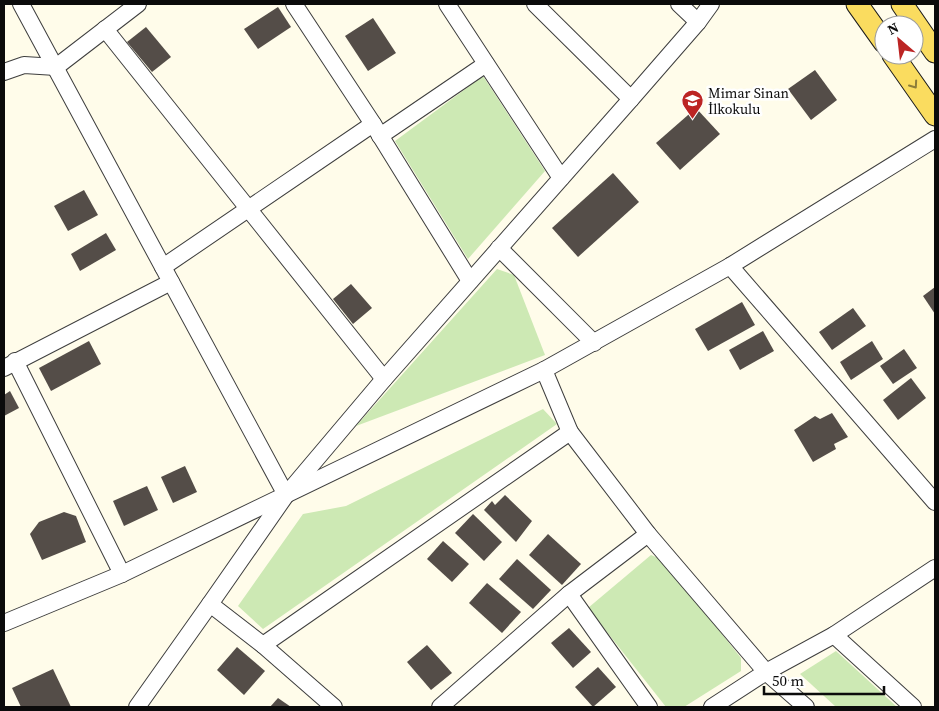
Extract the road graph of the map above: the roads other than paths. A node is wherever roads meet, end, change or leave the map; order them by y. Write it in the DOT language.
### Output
graph roads {
  1 [pos="21,4"];
  2 [pos="138,4"];
  3 [pos="294,4"];
  4 [pos="447,4"];
  5 [pos="535,4"];
  6 [pos="679,4"];
  7 [pos="711,4"];
  8 [pos="857,4"];
  9 [pos="902,4"];
  10 [pos="698,22"];
  11 [pos="874,28"];
  12 [pos="105,29"];
  13 [pos="935,52"];
  14 [pos="486,64"];
  15 [pos="900,65"];
  16 [pos="56,68"];
  17 [pos="4,72"];
  18 [pos="631,99"];
  19 [pos="935,115"];
  20 [pos="377,130"];
  21 [pos="935,139"];
  22 [pos="560,178"];
  23 [pos="248,209"];
  24 [pos="499,248"];
  25 [pos="730,266"];
  26 [pos="167,274"];
  27 [pos="470,281"];
  28 [pos="594,343"];
  29 [pos="9,365"];
  30 [pos="544,370"];
  31 [pos="384,379"];
  32 [pos="570,432"];
  33 [pos="286,495"];
  34 [pos="935,502"];
  35 [pos="648,534"];
  36 [pos="935,568"];
  37 [pos="122,574"];
  38 [pos="569,594"];
  39 [pos="210,604"];
  40 [pos="4,623"];
  41 [pos="834,635"];
  42 [pos="263,645"];
  43 [pos="766,672"];
  44 [pos="137,707"];
  45 [pos="334,707"];
  46 [pos="440,707"];
  47 [pos="649,707"];
  48 [pos="712,707"];
  49 [pos="806,707"];
  50 [pos="912,707"];
  1 -- 16 [label="street"];
  2 -- 12 [label="street"];
  3 -- 20 [label="street"];
  4 -- 14 [label="street"];
  5 -- 18 [label="street"];
  6 -- 10 [label="street"];
  7 -- 10 [label="street"];
  8 -- 11 [label="main road"];
  9 -- 13 [label="main road"];
  10 -- 18 [label="street"];
  12 -- 16 [label="street"];
  12 -- 23 [label="street"];
  14 -- 20 [label="street"];
  14 -- 22 [label="street"];
  15 -- 19 [label="main road, one-way"];
  16 -- 17 [label="street"];
  16 -- 26 [label="street"];
  18 -- 22 [label="street"];
  20 -- 23 [label="street"];
  20 -- 27 [label="street"];
  21 -- 25 [label="street"];
  22 -- 24 [label="street"];
  23 -- 26 [label="street"];
  23 -- 31 [label="street"];
  24 -- 27 [label="street"];
  24 -- 28 [label="street"];
  25 -- 28 [label="street"];
  25 -- 34 [label="street"];
  26 -- 29 [label="street"];
  26 -- 33 [label="street"];
  27 -- 31 [label="street"];
  28 -- 30 [label="street"];
  29 -- 37 [label="street"];
  30 -- 32 [label="street"];
  30 -- 33 [label="street"];
  31 -- 33 [label="street"];
  32 -- 35 [label="street"];
  32 -- 42 [label="street"];
  33 -- 37 [label="street"];
  33 -- 39 [label="street"];
  35 -- 38 [label="street"];
  35 -- 43 [label="street"];
  36 -- 41 [label="street"];
  37 -- 40 [label="street"];
  38 -- 46 [label="street"];
  38 -- 47 [label="street"];
  39 -- 42 [label="street"];
  39 -- 44 [label="street"];
  41 -- 43 [label="street"];
  41 -- 50 [label="street"];
  42 -- 45 [label="street"];
  43 -- 48 [label="street"];
  43 -- 49 [label="street"];
}
